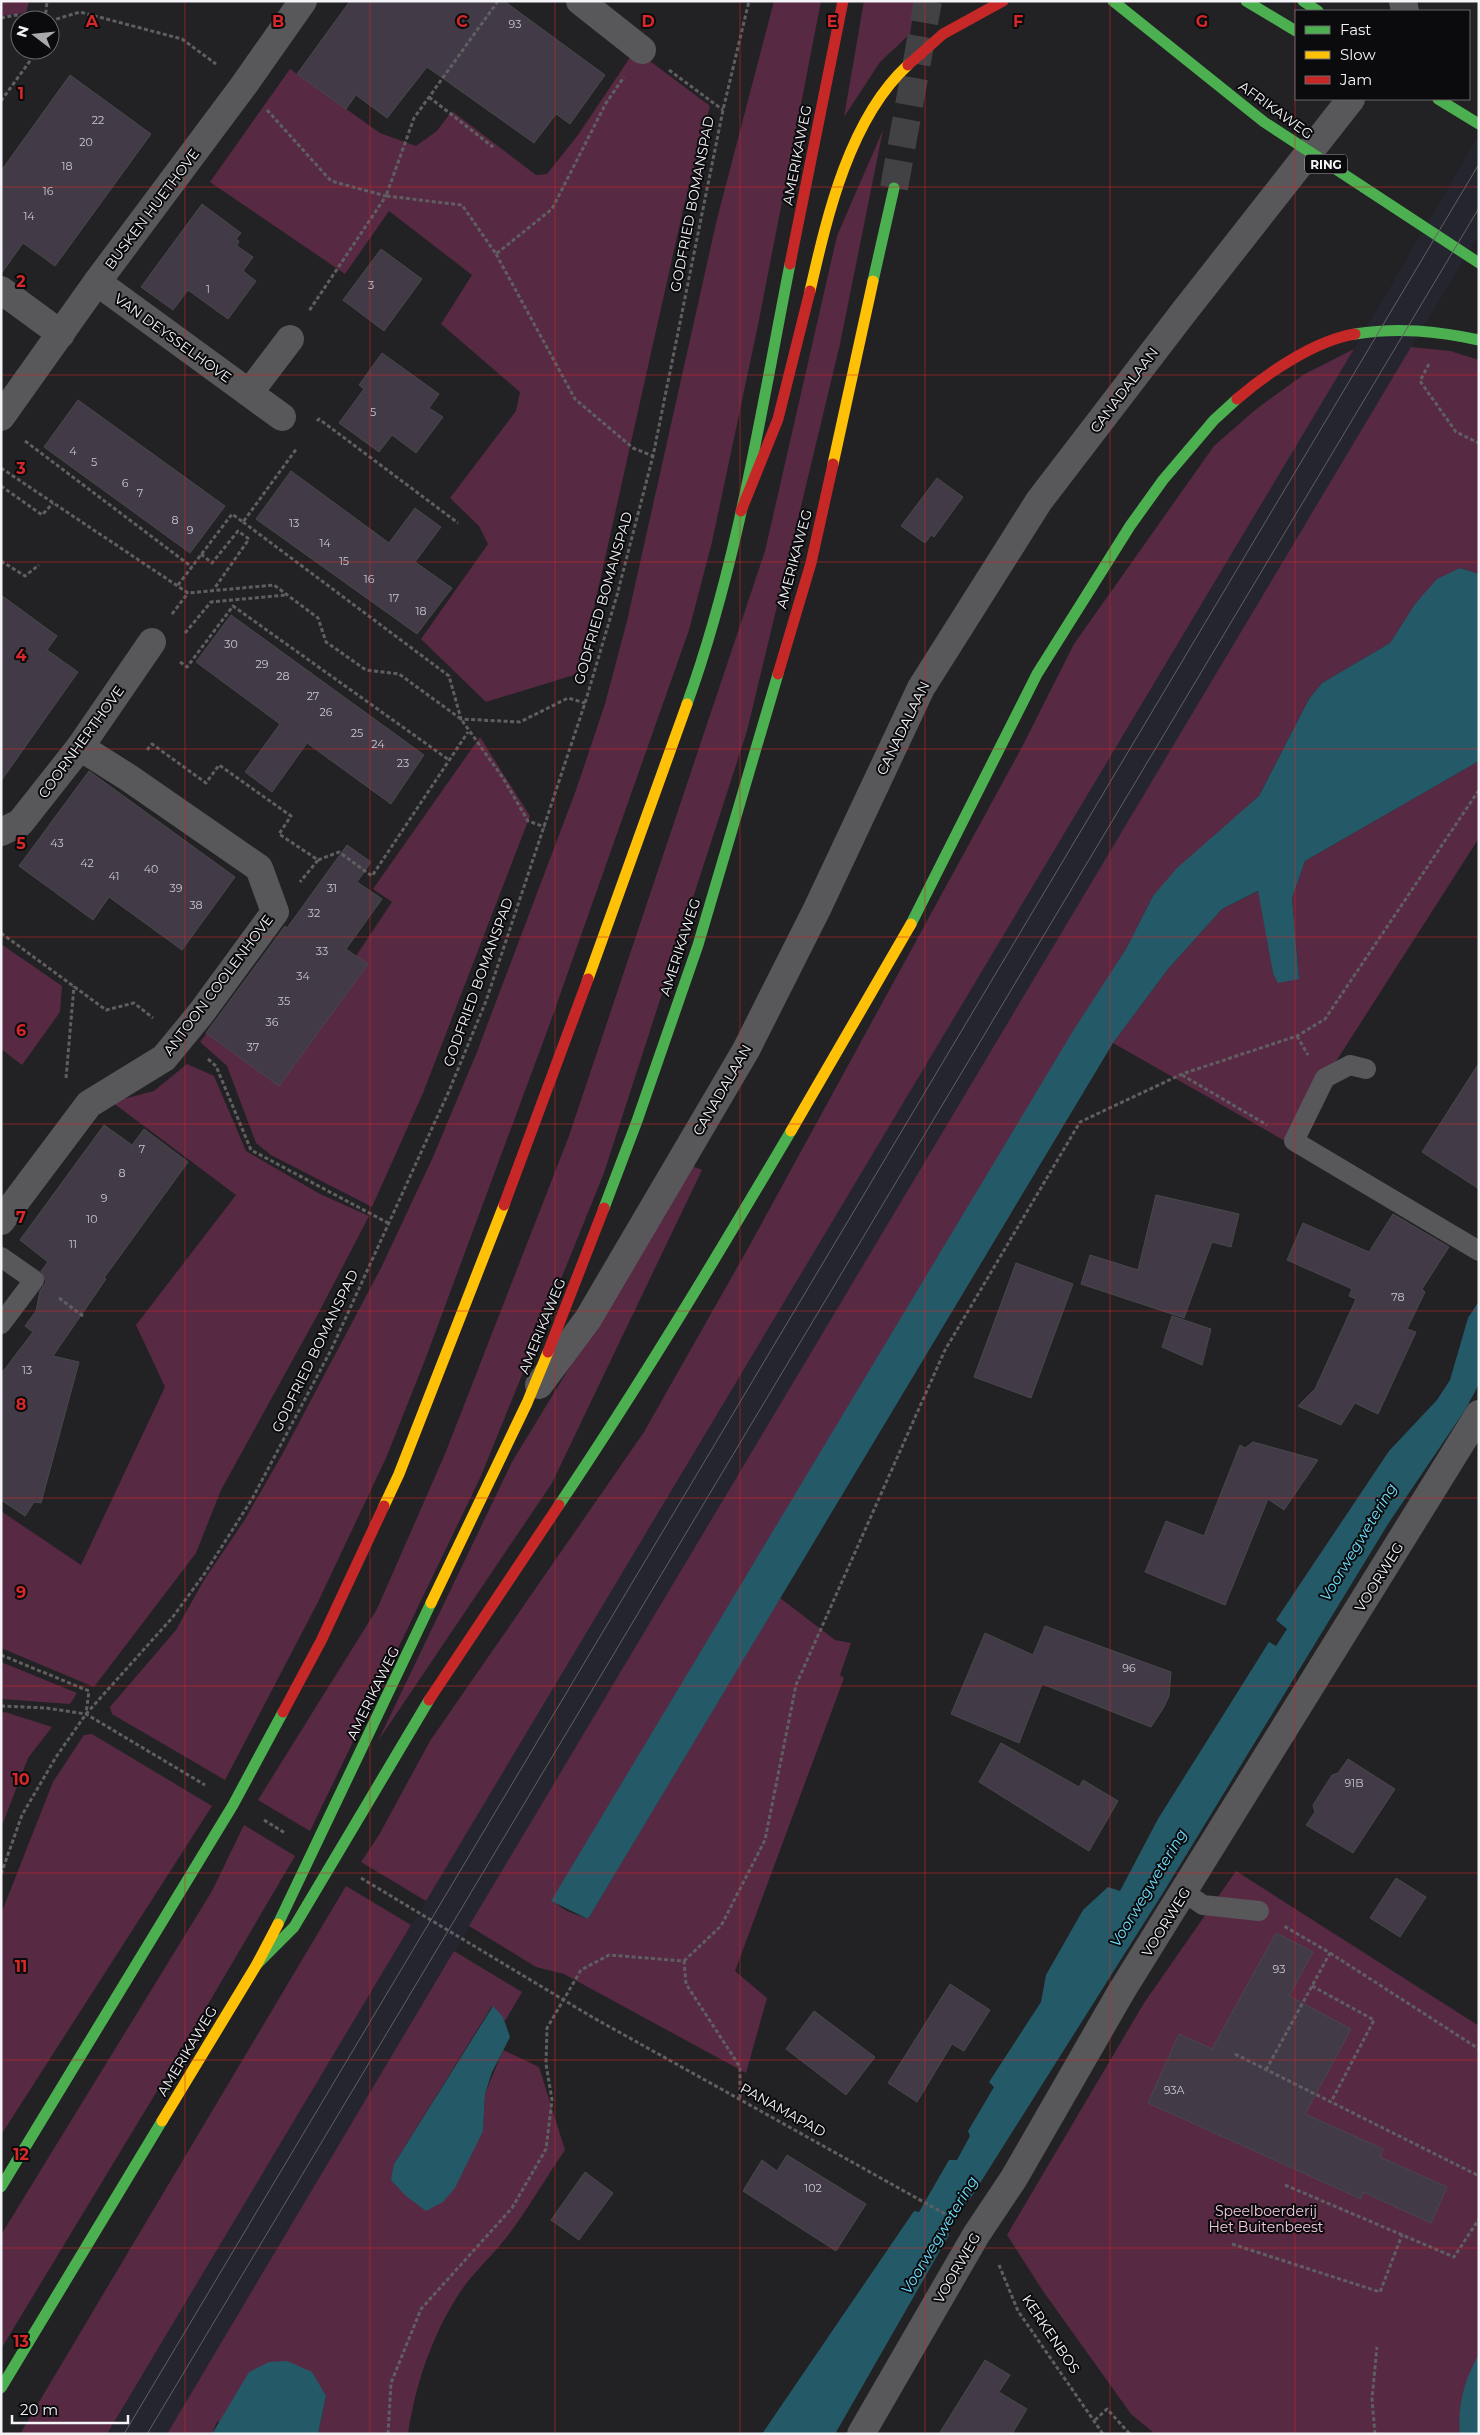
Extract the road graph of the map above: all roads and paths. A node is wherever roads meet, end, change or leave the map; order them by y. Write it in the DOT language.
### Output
graph roads {
  1 [pos="303,1"];
  2 [pos="498,1"];
  3 [pos="580,1"];
  4 [pos="749,1"];
  5 [pos="843,1"];
  6 [pos="1004,1"];
  7 [pos="1113,1"];
  8 [pos="1246,1"];
  9 [pos="1303,1"];
  10 [pos="1316,10"];
  11 [pos="1295,30"];
  12 [pos="642,50"];
  13 [pos="31,60"];
  14 [pos="429,97"];
  15 [pos="1350,100"];
  16 [pos="1440,100"];
  17 [pos="1,101"];
  18 [pos="723,110"];
  19 [pos="1479,124"];
  20 [pos="493,148"];
  21 [pos="894,188"];
  22 [pos="386,196"];
  23 [pos="496,254"];
  24 [pos="1479,264"];
  25 [pos="97,282"];
  26 [pos="1,290"];
  27 [pos="61,334"];
  28 [pos="290,339"];
  29 [pos="1479,340"];
  30 [pos="249,393"];
  31 [pos="282,417"];
  32 [pos="9,426"];
  33 [pos="313,426"];
  34 [pos="302,441"];
  35 [pos="653,456"];
  36 [pos="1,468"];
  37 [pos="1,486"];
  38 [pos="53,503"];
  39 [pos="741,511"];
  40 [pos="243,522"];
  41 [pos="458,523"];
  42 [pos="201,554"];
  43 [pos="1,561"];
  44 [pos="39,565"];
  45 [pos="192,567"];
  46 [pos="178,585"];
  47 [pos="214,590"];
  48 [pos="287,595"];
  49 [pos="160,648"];
  50 [pos="585,703"];
  51 [pos="461,719"];
  52 [pos="468,732"];
  53 [pos="80,747"];
  54 [pos="449,760"];
  55 [pos="129,778"];
  56 [pos="1479,790"];
  57 [pos="545,827"];
  58 [pos="1,832"];
  59 [pos="318,860"];
  60 [pos="275,912"];
  61 [pos="1,932"];
  62 [pos="74,986"];
  63 [pos="181,1039"];
  64 [pos="1366,1070"];
  65 [pos="1182,1074"];
  66 [pos="90,1104"];
  67 [pos="1294,1141"];
  68 [pos="1,1221"];
  69 [pos="388,1223"];
  70 [pos="1479,1252"];
  71 [pos="1,1257"];
  72 [pos="1,1324"];
  73 [pos="526,1403"];
  74 [pos="1479,1414"];
  75 [pos="1,1655"];
  76 [pos="1,1706"];
  77 [pos="86,1714"];
  78 [pos="116,1732"];
  79 [pos="1,1874"];
  80 [pos="1184,1892"];
  81 [pos="1259,1911"];
  82 [pos="1330,1953"];
  83 [pos="684,1961"];
  84 [pos="257,1964"];
  85 [pos="1312,1986"];
  86 [pos="592,2017"];
  87 [pos="1479,2049"];
  88 [pos="1234,2054"];
  89 [pos="1266,2070"];
  90 [pos="740,2099"];
  91 [pos="1331,2102"];
  92 [pos="1479,2176"];
  93 [pos="1285,2185"];
  94 [pos="1,2187"];
  95 [pos="1479,2219"];
  96 [pos="965,2227"];
  97 [pos="1402,2235"];
  98 [pos="1232,2244"];
  99 [pos="1377,2347"];
  100 [pos="1,2388"];
  101 [pos="1095,2420"];
  102 [pos="388,2434"];
  103 [pos="861,2434"];
  104 [pos="1104,2434"];
  105 [pos="1130,2434"];
  106 [pos="1375,2434"];
  1 -- 25 [label="street, BUSKEN HUETHOVE"];
  2 -- 14 [label="path"];
  3 -- 12 [label="street"];
  4 -- 18 [label="path, GODFRIED BOMANSPAD"];
  5 -- 39 [label="main road, AMERIKAWEG"];
  6 -- 39 [label="main road"];
  7 -- 24 [label="main road, AFRIKAWEG / RING"];
  8 -- 11 [label="main road"];
  9 -- 10 [label="main road"];
  12 -- 18 [label="path"];
  12 -- 23 [label="path"];
  13 -- 17 [label="path"];
  14 -- 20 [label="path"];
  14 -- 22 [label="path"];
  15 -- 73 [label="street, CANADALAAN"];
  16 -- 19 [label="main road"];
  18 -- 35 [label="path, GODFRIED BOMANSPAD"];
  21 -- 73 [label="main road, AMERIKAWEG"];
  22 -- 23 [label="path"];
  22 -- 28 [label="path"];
  23 -- 35 [label="path"];
  25 -- 27 [label="street, BUSKEN HUETHOVE"];
  25 -- 30 [label="street, VAN DEYSSELHOVE"];
  26 -- 27 [label="street"];
  27 -- 32 [label="street, BUSKEN HUETHOVE"];
  28 -- 30 [label="street"];
  29 -- 84 [label="main road"];
  30 -- 31 [label="street, VAN DEYSSELHOVE"];
  32 -- 45 [label="path"];
  33 -- 41 [label="path"];
  34 -- 40 [label="path"];
  35 -- 50 [label="path, GODFRIED BOMANSPAD"];
  36 -- 38 [label="path"];
  37 -- 38 [label="path"];
  38 -- 46 [label="path"];
  39 -- 94 [label="main road, AMERIKAWEG"];
  40 -- 42 [label="path"];
  40 -- 51 [label="path"];
  42 -- 45 [label="path"];
  42 -- 47 [label="path"];
  43 -- 44 [label="path"];
  45 -- 46 [label="path"];
  46 -- 47 [label="path"];
  47 -- 48 [label="path"];
  48 -- 49 [label="path"];
  48 -- 51 [label="path"];
  49 -- 53 [label="street, COORNHERTHOVE"];
  49 -- 54 [label="path"];
  50 -- 51 [label="path"];
  50 -- 57 [label="path, GODFRIED BOMANSPAD"];
  51 -- 52 [label="path"];
  52 -- 54 [label="path"];
  52 -- 57 [label="path"];
  53 -- 55 [label="street, ANTOON COOLENHOVE"];
  53 -- 58 [label="street, COORNHERTHOVE"];
  54 -- 59 [label="path"];
  55 -- 59 [label="path"];
  55 -- 60 [label="street, ANTOON COOLENHOVE"];
  56 -- 65 [label="path"];
  57 -- 69 [label="path, GODFRIED BOMANSPAD"];
  59 -- 60 [label="path"];
  60 -- 63 [label="street, ANTOON COOLENHOVE"];
  61 -- 62 [label="path"];
  62 -- 63 [label="path"];
  62 -- 66 [label="path"];
  63 -- 66 [label="street, ANTOON COOLENHOVE"];
  63 -- 69 [label="path"];
  64 -- 67 [label="lane"];
  65 -- 67 [label="path"];
  65 -- 83 [label="path"];
  66 -- 68 [label="street, ANTOON COOLENHOVE"];
  67 -- 70 [label="lane"];
  69 -- 77 [label="path, GODFRIED BOMANSPAD"];
  71 -- 72 [label="lane"];
  73 -- 84 [label="main road, AMERIKAWEG"];
  74 -- 80 [label="street, VOORWEG"];
  75 -- 77 [label="path"];
  76 -- 77 [label="path"];
  77 -- 78 [label="path"];
  77 -- 79 [label="path, GODFRIED BOMANSPAD"];
  80 -- 81 [label="lane"];
  80 -- 96 [label="street, VOORWEG"];
  81 -- 82 [label="path"];
  82 -- 85 [label="path"];
  82 -- 87 [label="path"];
  83 -- 90 [label="path"];
  83 -- 102 [label="path"];
  84 -- 100 [label="main road, AMERIKAWEG"];
  85 -- 89 [label="path"];
  85 -- 91 [label="path"];
  86 -- 90 [label="path, PANAMAPAD"];
  88 -- 89 [label="path"];
  89 -- 91 [label="path"];
  90 -- 96 [label="path, PANAMAPAD"];
  91 -- 92 [label="path"];
  93 -- 97 [label="path"];
  95 -- 97 [label="path"];
  96 -- 101 [label="path, KERKENBOS"];
  96 -- 103 [label="street, VOORWEG"];
  97 -- 98 [label="path"];
  99 -- 106 [label="path"];
  101 -- 104 [label="path, KERKENBOS"];
  101 -- 105 [label="path"];
}
